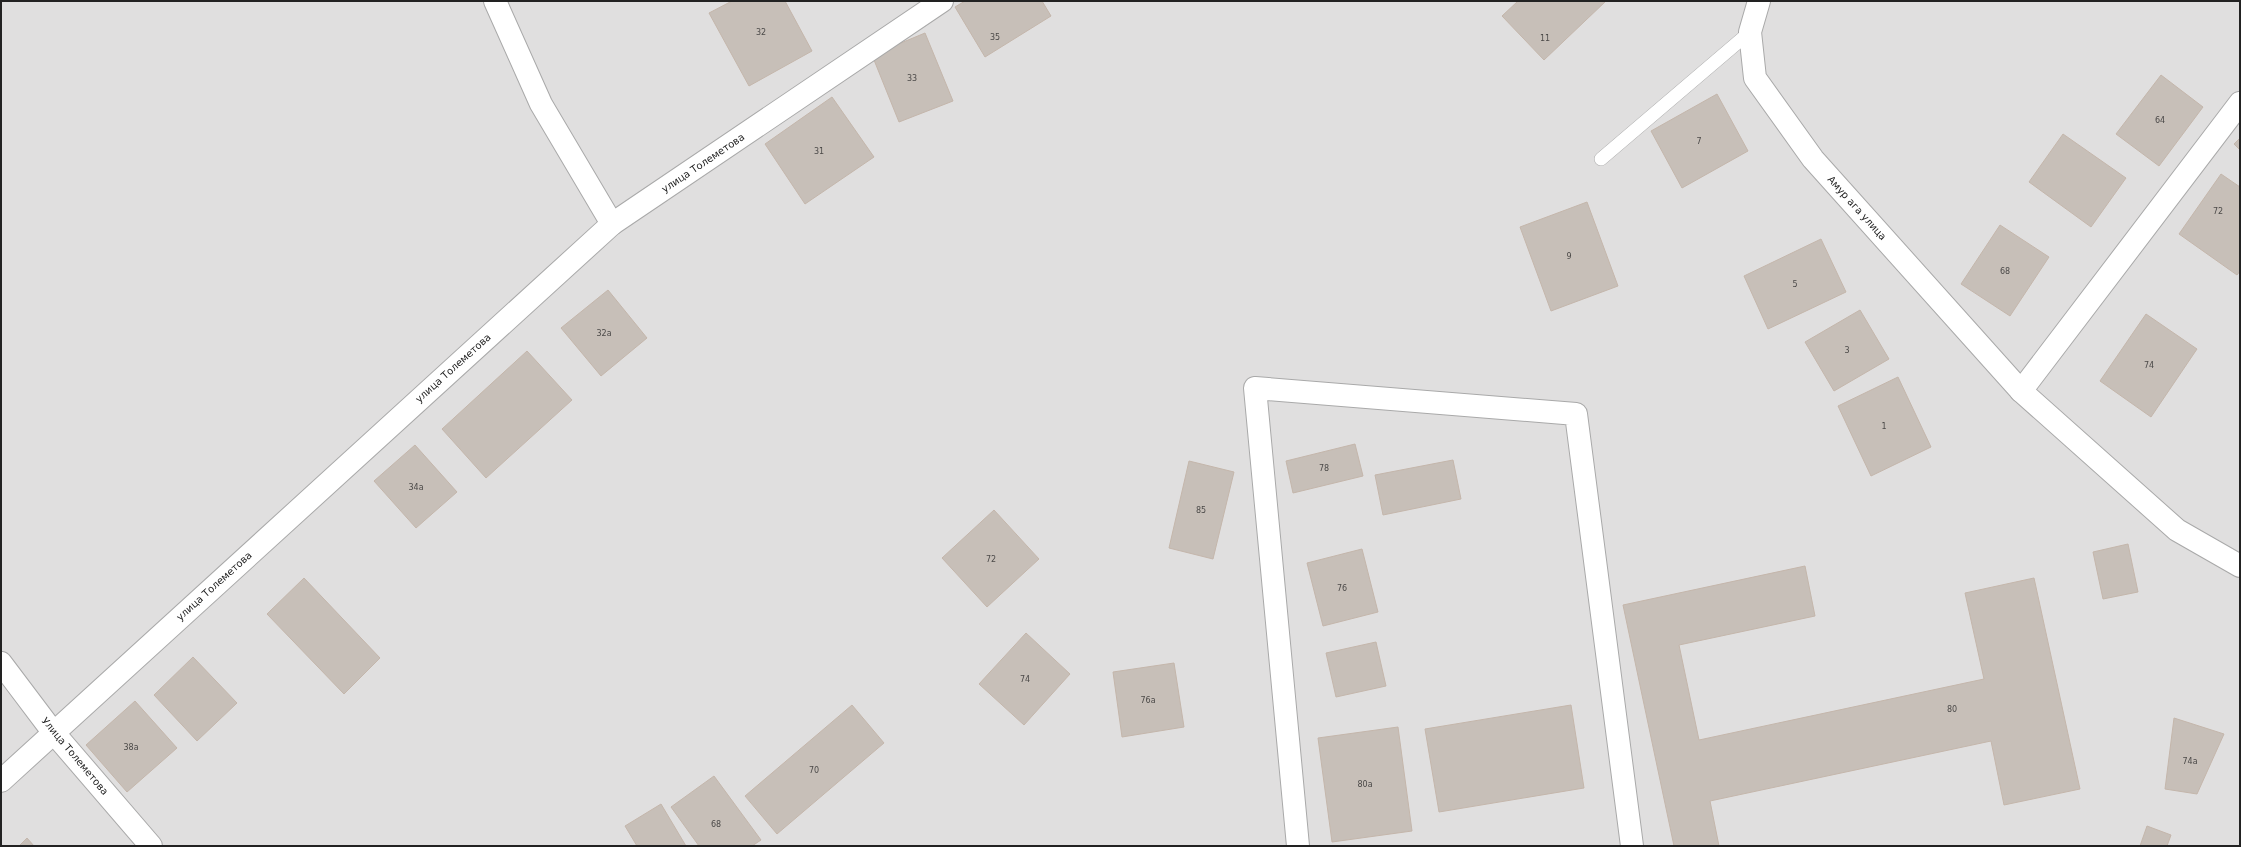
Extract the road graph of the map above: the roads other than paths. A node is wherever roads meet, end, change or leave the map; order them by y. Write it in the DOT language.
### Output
graph roads {
  1 [pos="495,1"];
  2 [pos="942,1"];
  3 [pos="1759,1"];
  4 [pos="1750,32"];
  5 [pos="2240,103"];
  6 [pos="1601,159"];
  7 [pos="612,224"];
  8 [pos="2021,390"];
  9 [pos="2240,566"];
  10 [pos="1,663"];
  11 [pos="53,732"];
  12 [pos="1,781"];
  13 [pos="151,846"];
  14 [pos="1298,846"];
  15 [pos="1632,846"];
  1 -- 7 [label="street"];
  2 -- 7 [label="street, улица Толеметова"];
  3 -- 4 [label="street, Амур ага улица"];
  4 -- 6 [label="lane"];
  4 -- 8 [label="street, Амур ага улица"];
  5 -- 8 [label="street"];
  7 -- 11 [label="street, улица Толеметова"];
  8 -- 9 [label="street, Амур ага улица"];
  10 -- 11 [label="street, Улица Толеметова"];
  11 -- 12 [label="street, улица Толеметова"];
  11 -- 13 [label="street, Улица Толеметова"];
  14 -- 15 [label="street"];
}
